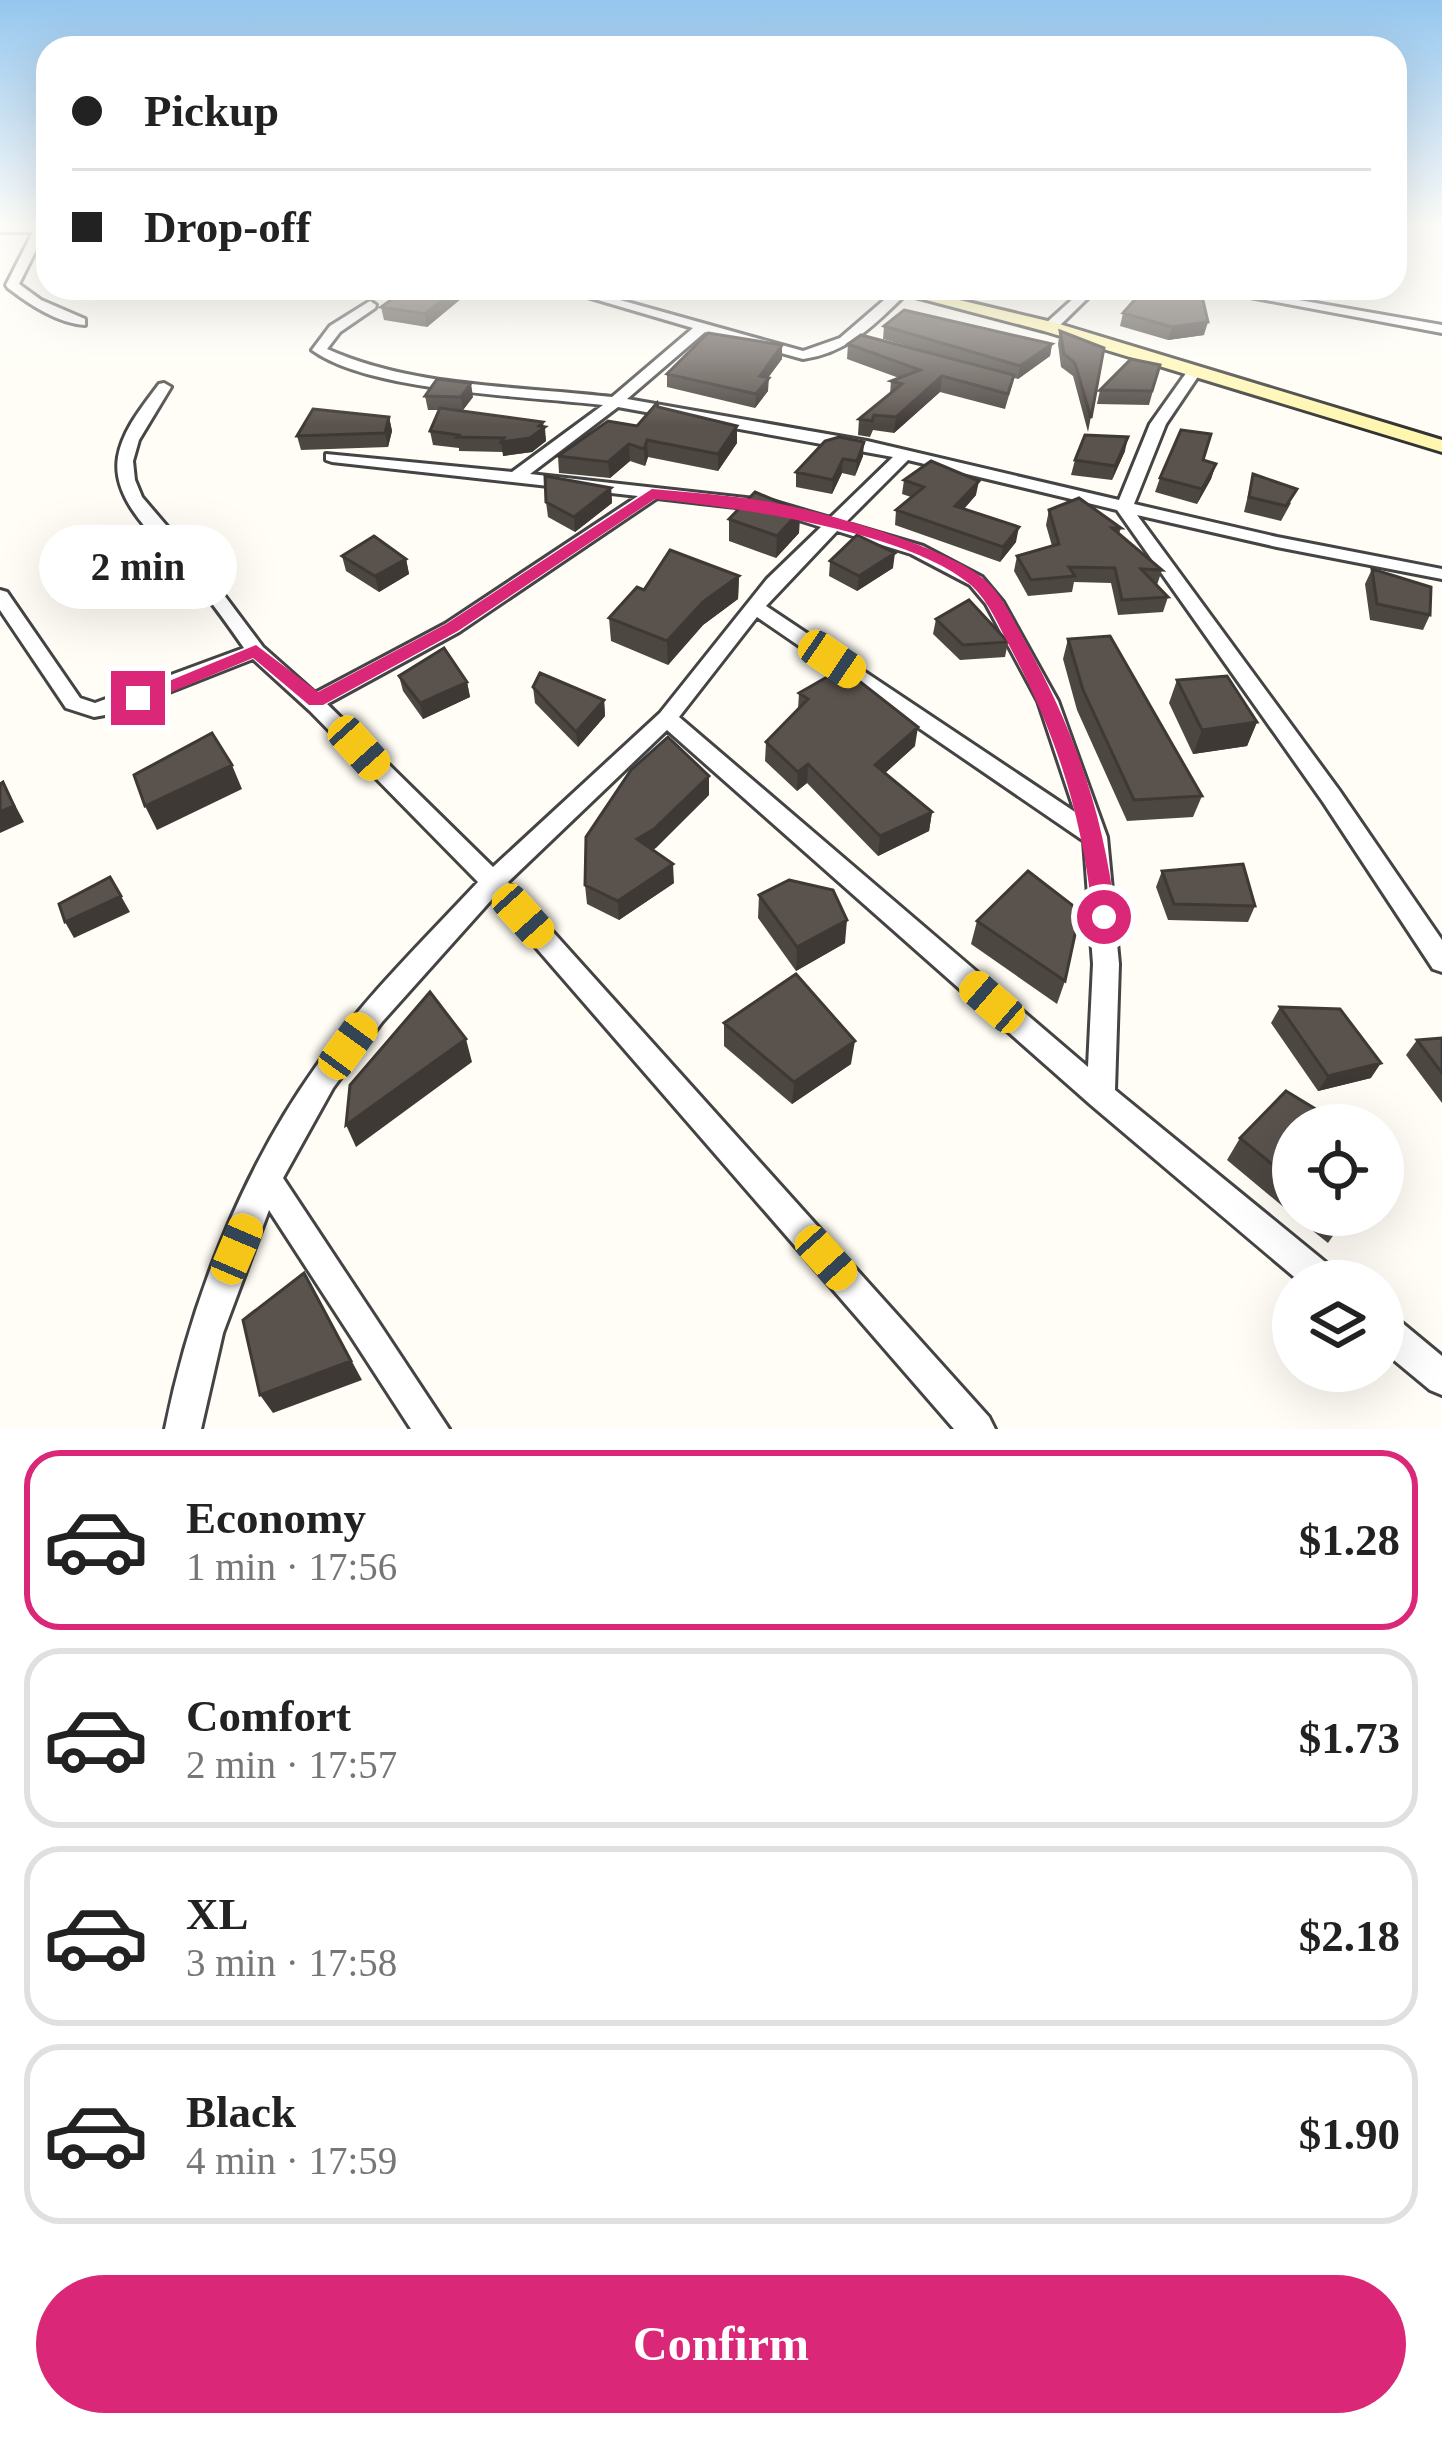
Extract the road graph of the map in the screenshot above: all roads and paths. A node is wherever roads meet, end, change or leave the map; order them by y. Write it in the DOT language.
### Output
graph roads {
  1 [pos="20,293"];
  2 [pos="603,300"];
  3 [pos="885,300"];
  4 [pos="940,300"];
  5 [pos="1079,300"];
  6 [pos="1276,300"];
  7 [pos="370,305"];
  8 [pos="80,322"];
  9 [pos="1050,327"];
  10 [pos="700,328"];
  11 [pos="1442,329"];
  12 [pos="850,338"];
  13 [pos="872,344"];
  14 [pos="1194,372"];
  15 [pos="164,388"];
  16 [pos="615,402"];
  17 [pos="1442,446"];
  18 [pos="904,455"];
  19 [pos="332,457"];
  20 [pos="516,477"];
  21 [pos="652,494"];
  22 [pos="1124,508"];
  23 [pos="832,522"];
  24 [pos="1432,573"];
  25 [pos="1442,586"];
  26 [pos="0,596"];
  27 [pos="757,608"];
  28 [pos="256,651"];
  29 [pos="316,700"];
  30 [pos="667,718"];
  31 [pos="1095,837"];
  32 [pos="493,882"];
  33 [pos="1442,961"];
  34 [pos="1101,1096"];
  35 [pos="266,1179"];
  36 [pos="1299,1260"];
  37 [pos="1404,1346"];
  38 [pos="1442,1378"];
  39 [pos="183,1429"];
  40 [pos="431,1429"];
  41 [pos="977,1429"];
  1 -- 8 [label="street"];
  2 -- 10 [label="street"];
  3 -- 12 [label="street"];
  4 -- 9 [label="main road"];
  5 -- 9 [label="street"];
  6 -- 11 [label="street"];
  7 -- 16 [label="street"];
  9 -- 14 [label="main road"];
  10 -- 12 [label="street"];
  10 -- 16 [label="street"];
  12 -- 13 [label="street"];
  14 -- 17 [label="main road"];
  14 -- 22 [label="street"];
  15 -- 28 [label="street"];
  16 -- 18 [label="street"];
  16 -- 20 [label="street"];
  18 -- 22 [label="street"];
  18 -- 23 [label="street"];
  19 -- 20 [label="street"];
  20 -- 21 [label="street"];
  21 -- 23 [label="street"];
  21 -- 29 [label="street"];
  22 -- 24 [label="street"];
  22 -- 33 [label="street"];
  23 -- 27 [label="street"];
  23 -- 31 [label="street"];
  24 -- 25 [label="street"];
  26 -- 28 [label="street"];
  27 -- 30 [label="street"];
  27 -- 31 [label="street"];
  28 -- 29 [label="street"];
  29 -- 32 [label="street"];
  30 -- 32 [label="street"];
  30 -- 34 [label="street"];
  31 -- 34 [label="street"];
  32 -- 35 [label="street"];
  32 -- 41 [label="street"];
  34 -- 36 [label="street"];
  35 -- 39 [label="street"];
  35 -- 40 [label="street"];
  37 -- 38 [label="street"];
}
